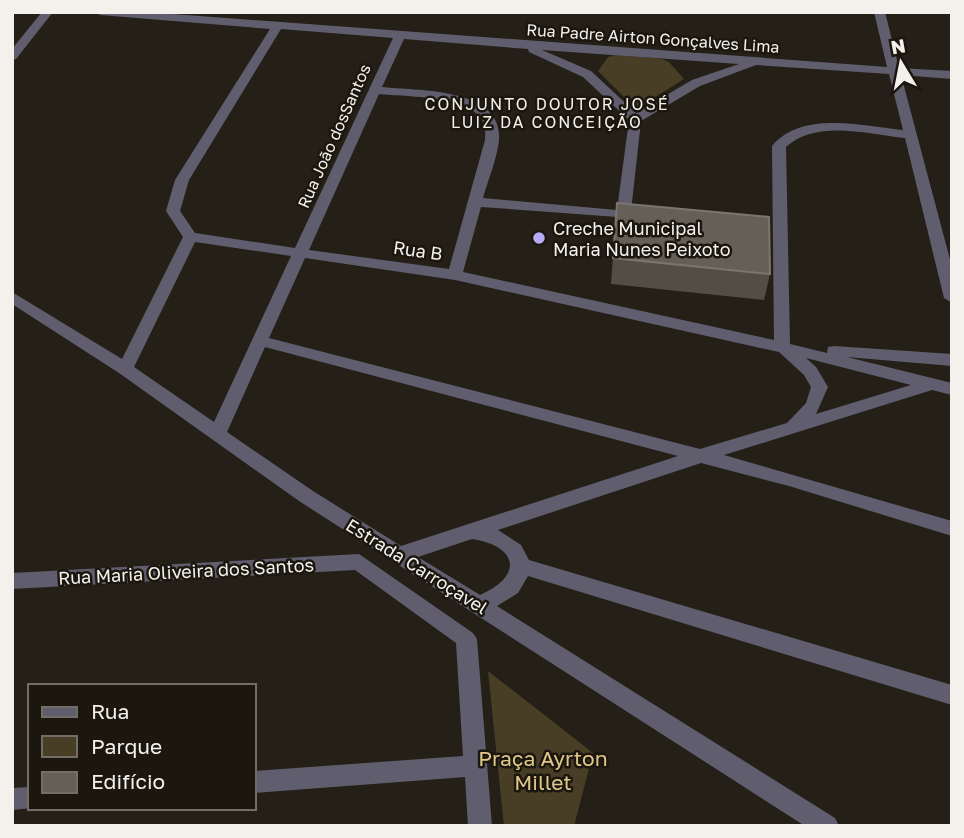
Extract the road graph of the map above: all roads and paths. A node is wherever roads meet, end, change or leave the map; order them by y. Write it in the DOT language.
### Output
graph roads {
  1 [pos="48,12"];
  2 [pos="100,12"];
  3 [pos="879,12"];
  4 [pos="277,26"];
  5 [pos="400,35"];
  6 [pos="520,44"];
  7 [pos="606,51"];
  8 [pos="667,56"];
  9 [pos="12,57"];
  10 [pos="760,62"];
  11 [pos="893,70"];
  12 [pos="587,74"];
  13 [pos="952,75"];
  14 [pos="696,83"];
  15 [pos="373,90"];
  16 [pos="635,120"];
  17 [pos="909,135"];
  18 [pos="476,202"];
  19 [pos="624,214"];
  20 [pos="650,217"];
  21 [pos="190,237"];
  22 [pos="302,253"];
  23 [pos="948,258"];
  24 [pos="455,275"];
  25 [pos="12,298"];
  26 [pos="952,298"];
  27 [pos="261,341"];
  28 [pos="782,347"];
  29 [pos="952,360"];
  30 [pos="125,369"];
  31 [pos="932,384"];
  32 [pos="952,388"];
  33 [pos="788,427"];
  34 [pos="217,434"];
  35 [pos="700,456"];
  36 [pos="952,529"];
  37 [pos="471,531"];
  38 [pos="399,555"];
  39 [pos="519,565"];
  40 [pos="12,581"];
  41 [pos="478,605"];
  42 [pos="952,695"];
  43 [pos="475,766"];
  44 [pos="256,782"];
  45 [pos="480,826"];
  46 [pos="827,826"];
  1 -- 9 [label="street"];
  2 -- 4 [label="street, Rua Padre Airton Gonçalves Lima"];
  3 -- 11 [label="street"];
  4 -- 5 [label="street, Rua Padre Airton Gonçalves Lima"];
  4 -- 21 [label="street"];
  5 -- 6 [label="street, Rua Padre Airton Gonçalves Lima"];
  5 -- 15 [label="street, Rua João dosSantos"];
  6 -- 7 [label="street, Rua Padre Airton Gonçalves Lima"];
  6 -- 12 [label="street"];
  7 -- 8 [label="street, Rua Padre Airton Gonçalves Lima"];
  7 -- 12 [label="street"];
  8 -- 10 [label="street, Rua Padre Airton Gonçalves Lima"];
  8 -- 14 [label="street"];
  10 -- 11 [label="street, Rua Padre Airton Gonçalves Lima"];
  10 -- 14 [label="street"];
  11 -- 13 [label="street, Rua Padre Airton Gonçalves Lima"];
  11 -- 17 [label="street"];
  12 -- 16 [label="street"];
  14 -- 16 [label="street"];
  15 -- 18 [label="street"];
  15 -- 22 [label="street, Rua João dosSantos"];
  16 -- 19 [label="street"];
  17 -- 23 [label="street"];
  17 -- 28 [label="street"];
  18 -- 19 [label="street"];
  18 -- 24 [label="street"];
  19 -- 20 [label="street"];
  21 -- 22 [label="street, Rua B"];
  21 -- 30 [label="street"];
  22 -- 24 [label="street, Rua B"];
  22 -- 27 [label="street, Rua João dosSantos"];
  23 -- 26 [label="street"];
  24 -- 28 [label="street, Rua B"];
  25 -- 30 [label="street, Estrada Carroçavel"];
  27 -- 34 [label="street, Rua João dosSantos"];
  27 -- 35 [label="street"];
  28 -- 29 [label="street"];
  28 -- 31 [label="street"];
  28 -- 33 [label="street"];
  30 -- 34 [label="street, Estrada Carroçavel"];
  31 -- 32 [label="street"];
  31 -- 33 [label="street"];
  33 -- 35 [label="street"];
  34 -- 38 [label="street, Estrada Carroçavel"];
  35 -- 36 [label="street"];
  35 -- 37 [label="street"];
  37 -- 38 [label="street"];
  37 -- 39 [label="street"];
  38 -- 41 [label="street, Estrada Carroçavel"];
  39 -- 41 [label="street"];
  39 -- 42 [label="street"];
  40 -- 43 [label="street, Rua Maria Oliveira dos Santos"];
  41 -- 46 [label="street, Estrada Carroçavel"];
  43 -- 44 [label="street"];
  43 -- 45 [label="street"];
}
